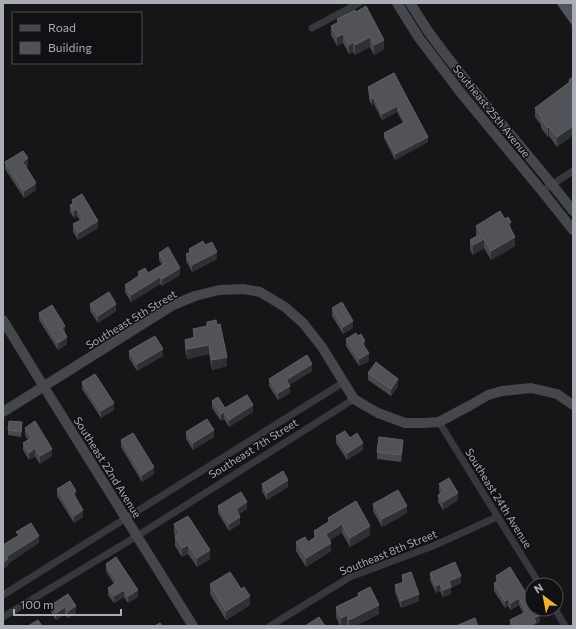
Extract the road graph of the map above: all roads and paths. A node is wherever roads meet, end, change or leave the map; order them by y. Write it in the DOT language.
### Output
graph roads {
  1 [pos="359,3"];
  2 [pos="397,3"];
  3 [pos="410,3"];
  4 [pos="312,28"];
  5 [pos="573,171"];
  6 [pos="552,184"];
  7 [pos="542,191"];
  8 [pos="573,211"];
  9 [pos="573,230"];
  10 [pos="3,320"];
  11 [pos="344,382"];
  12 [pos="44,387"];
  13 [pos="354,398"];
  14 [pos="573,405"];
  15 [pos="3,412"];
  16 [pos="439,422"];
  17 [pos="497,517"];
  18 [pos="126,519"];
  19 [pos="137,536"];
  20 [pos="535,577"];
  21 [pos="3,595"];
  22 [pos="3,617"];
  23 [pos="559,617"];
  24 [pos="193,626"];
  25 [pos="270,626"];
  26 [pos="565,626"];
  1 -- 4 [label="street"];
  2 -- 7 [label="street, Southeast 25th Avenue"];
  3 -- 6 [label="street, Southeast 25th Avenue"];
  5 -- 6 [label="street"];
  6 -- 7 [label="street"];
  6 -- 8 [label="street, Southeast 25th Avenue"];
  7 -- 9 [label="street, Southeast 25th Avenue"];
  10 -- 12 [label="street, Southeast 22nd Avenue"];
  11 -- 12 [label="street, Southeast 5th Street"];
  11 -- 13 [label="street, Southeast 5th Street"];
  11 -- 18 [label="street, Southeast 7th Street"];
  12 -- 15 [label="street, Southeast 5th Street"];
  12 -- 18 [label="street, Southeast 22nd Avenue"];
  13 -- 16 [label="street"];
  13 -- 19 [label="street, Southeast 7th Street"];
  14 -- 16 [label="street"];
  16 -- 17 [label="street, Southeast 24th Avenue"];
  17 -- 20 [label="street, Southeast 24th Avenue"];
  17 -- 25 [label="street, Southeast 8th Street"];
  18 -- 19 [label="street, Southeast 22nd Avenue"];
  18 -- 21 [label="street, Southeast 7th Street"];
  19 -- 22 [label="street, Southeast 7th Street"];
  19 -- 24 [label="street, Southeast 22nd Avenue"];
  23 -- 26 [label="street"];
}
